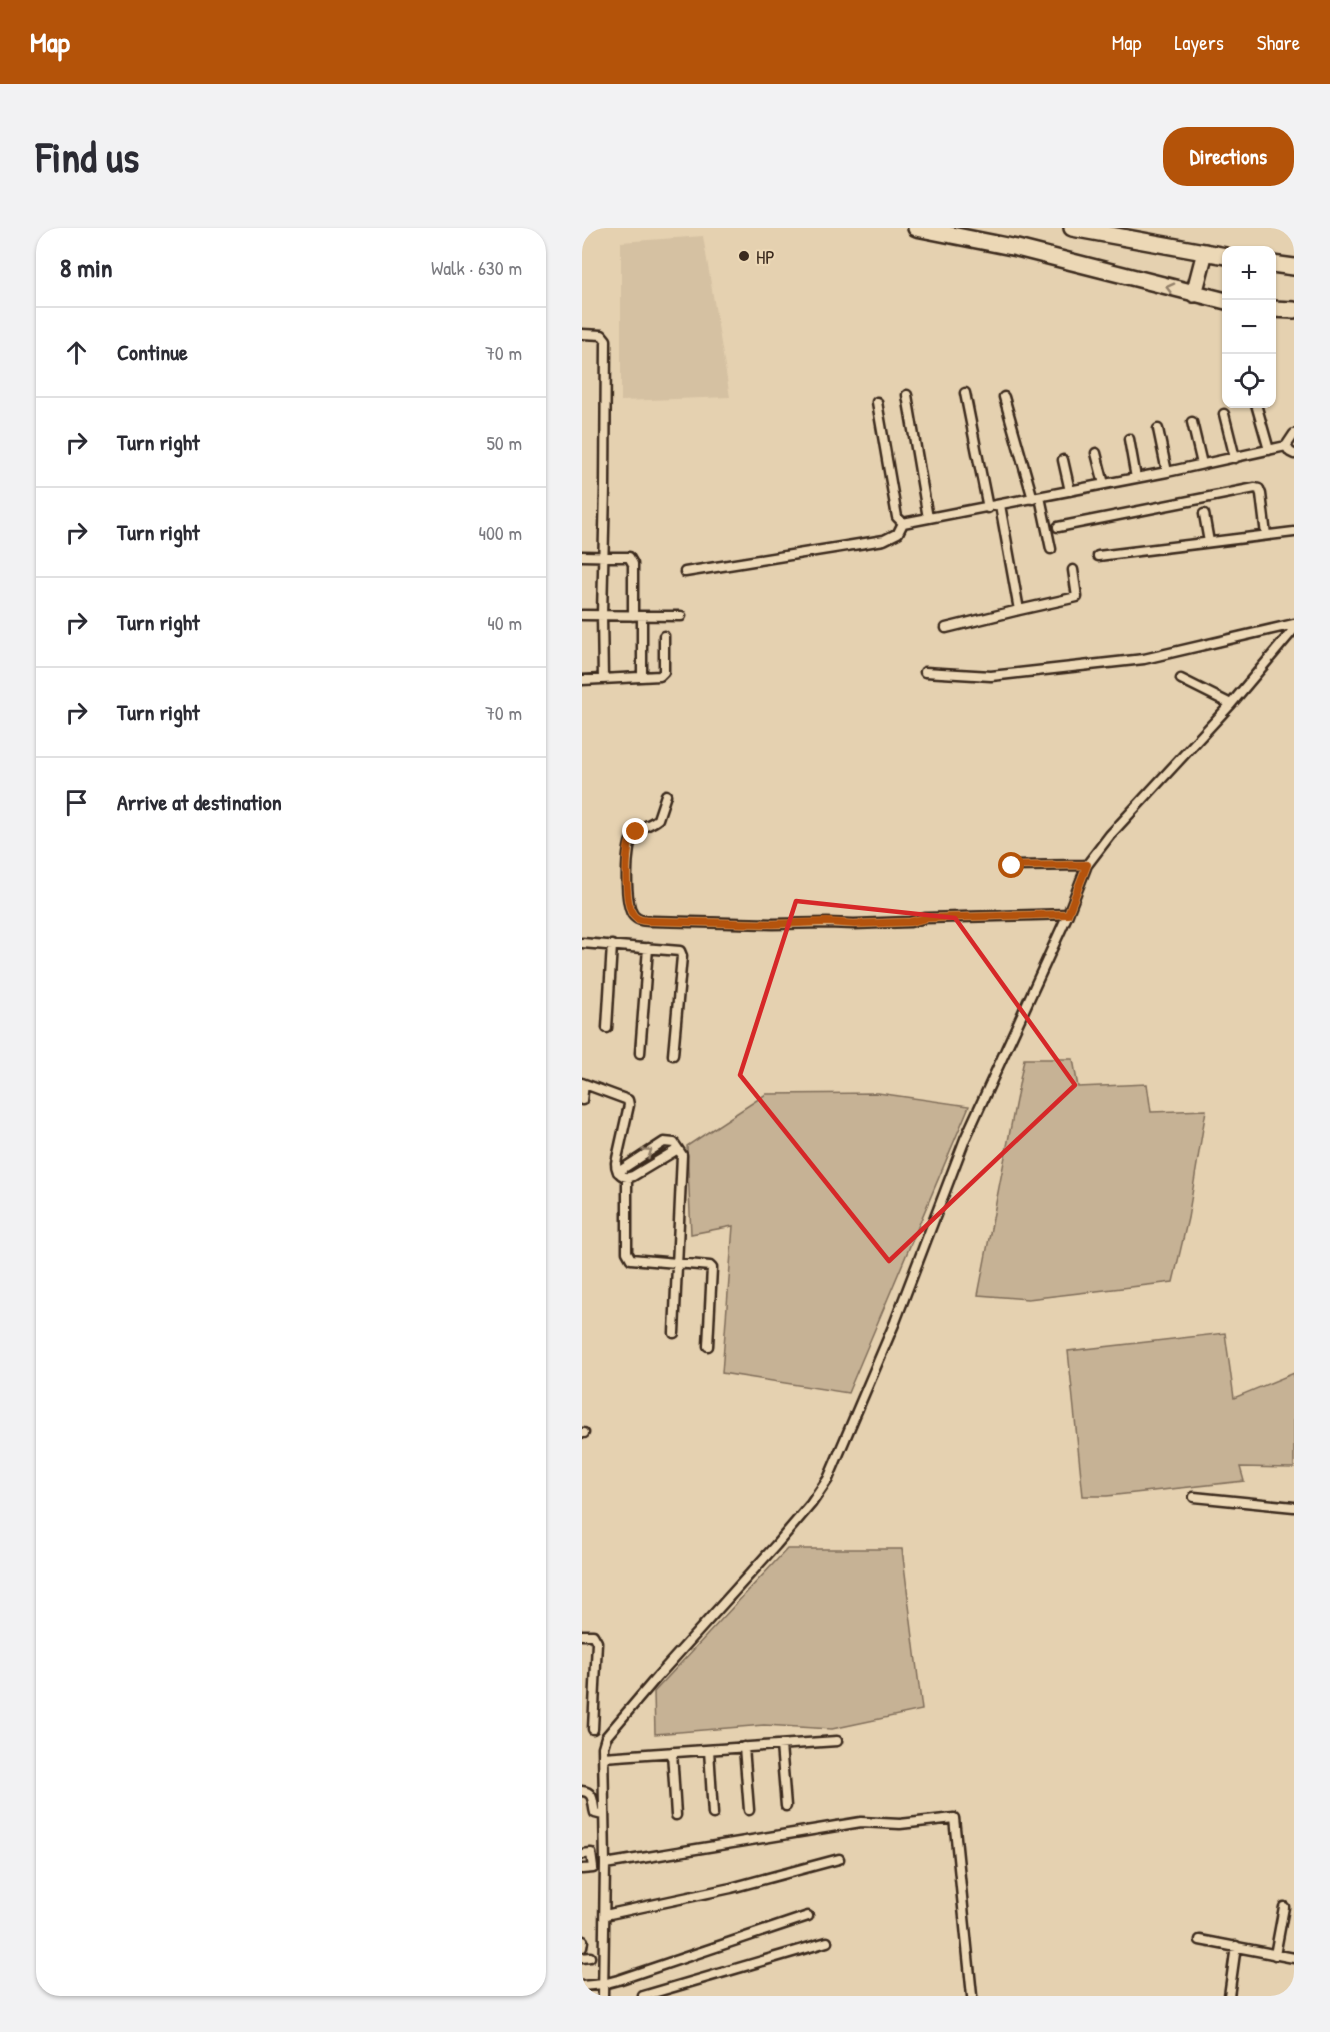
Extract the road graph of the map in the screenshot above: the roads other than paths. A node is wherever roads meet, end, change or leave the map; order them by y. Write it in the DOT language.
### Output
graph roads {
  1 [pos="916,228"];
  2 [pos="1072,228"];
  3 [pos="1205,252"];
  4 [pos="1222,255"];
  5 [pos="1276,265"];
  6 [pos="1294,267"];
  7 [pos="1194,294"];
  8 [pos="1222,300"];
  9 [pos="1276,309"];
  10 [pos="1294,310"];
  11 [pos="582,334"];
  12 [pos="965,393"];
  13 [pos="907,395"];
  14 [pos="1004,397"];
  15 [pos="877,402"];
  16 [pos="1257,408"];
  17 [pos="1224,414"];
  18 [pos="1192,422"];
  19 [pos="1158,429"];
  20 [pos="1294,434"];
  21 [pos="1129,439"];
  22 [pos="1286,446"];
  23 [pos="1269,450"];
  24 [pos="1096,453"];
  25 [pos="1294,454"];
  26 [pos="1235,458"];
  27 [pos="1063,460"];
  28 [pos="1202,464"];
  29 [pos="1167,472"];
  30 [pos="1136,478"];
  31 [pos="1104,484"];
  32 [pos="1070,491"];
  33 [pos="1036,498"];
  34 [pos="1000,506"];
  35 [pos="988,508"];
  36 [pos="1204,514"];
  37 [pos="928,518"];
  38 [pos="903,523"];
  39 [pos="1058,527"];
  40 [pos="1294,532"];
  41 [pos="1266,535"];
  42 [pos="1209,542"];
  43 [pos="1051,549"];
  44 [pos="582,556"];
  45 [pos="603,556"];
  46 [pos="1098,556"];
  47 [pos="1073,570"];
  48 [pos="685,572"];
  49 [pos="1019,610"];
  50 [pos="582,615"];
  51 [pos="602,615"];
  52 [pos="633,616"];
  53 [pos="642,616"];
  54 [pos="681,616"];
  55 [pos="1294,624"];
  56 [pos="946,628"];
  57 [pos="1294,629"];
  58 [pos="664,636"];
  59 [pos="925,672"];
  60 [pos="642,677"];
  61 [pos="603,679"];
  62 [pos="1181,679"];
  63 [pos="582,680"];
  64 [pos="1231,704"];
  65 [pos="666,795"];
  66 [pos="1087,865"];
  67 [pos="1012,866"];
  68 [pos="1068,914"];
  69 [pos="582,943"];
  70 [pos="612,945"];
  71 [pos="648,948"];
  72 [pos="607,1028"];
  73 [pos="640,1053"];
  74 [pos="673,1055"];
  75 [pos="583,1084"];
  76 [pos="582,1100"];
  77 [pos="678,1149"];
  78 [pos="618,1172"];
  79 [pos="627,1179"];
  80 [pos="677,1263"];
  81 [pos="674,1332"];
  82 [pos="708,1346"];
  83 [pos="1194,1497"];
  84 [pos="1294,1507"];
  85 [pos="582,1635"];
  86 [pos="593,1729"];
  87 [pos="837,1741"];
  88 [pos="781,1745"];
  89 [pos="744,1747"];
  90 [pos="709,1750"];
  91 [pos="672,1752"];
  92 [pos="603,1757"];
  93 [pos="582,1791"];
  94 [pos="786,1806"];
  95 [pos="749,1810"];
  96 [pos="713,1814"];
  97 [pos="603,1815"];
  98 [pos="676,1815"];
  99 [pos="582,1854"];
  100 [pos="839,1859"];
  101 [pos="606,1864"];
  102 [pos="582,1869"];
  103 [pos="1284,1907"];
  104 [pos="604,1915"];
  105 [pos="808,1916"];
  106 [pos="1200,1940"];
  107 [pos="582,1941"];
  108 [pos="826,1942"];
  109 [pos="1236,1946"];
  110 [pos="582,1947"];
  111 [pos="1275,1955"];
  112 [pos="1294,1958"];
  113 [pos="603,1984"];
  114 [pos="582,1986"];
  115 [pos="603,1996"];
  116 [pos="643,1996"];
  117 [pos="972,1996"];
  118 [pos="1229,1996"];
  7 -- 1 [label="highway, one-way"];
  2 -- 3 [label="highway"];
  3 -- 4 [label="highway"];
  3 -- 7 [label="highway"];
  5 -- 6 [label="highway"];
  7 -- 8 [label="highway"];
  9 -- 10 [label="highway"];
  11 -- 45 [label="street"];
  12 -- 35 [label="street"];
  13 -- 37 [label="street"];
  14 -- 33 [label="street"];
  15 -- 38 [label="street"];
  16 -- 23 [label="street"];
  17 -- 26 [label="street"];
  18 -- 28 [label="street"];
  19 -- 29 [label="street"];
  20 -- 22 [label="street"];
  21 -- 30 [label="street"];
  22 -- 23 [label="street"];
  22 -- 25 [label="street"];
  23 -- 26 [label="street"];
  24 -- 31 [label="street"];
  26 -- 28 [label="street"];
  27 -- 32 [label="street"];
  28 -- 29 [label="street"];
  29 -- 30 [label="street"];
  30 -- 31 [label="street"];
  31 -- 32 [label="street"];
  32 -- 33 [label="street"];
  33 -- 34 [label="street"];
  33 -- 43 [label="street"];
  34 -- 35 [label="street"];
  34 -- 49 [label="street"];
  35 -- 37 [label="street"];
  36 -- 42 [label="street"];
  37 -- 38 [label="street"];
  38 -- 48 [label="street"];
  39 -- 41 [label="street"];
  40 -- 41 [label="street"];
  41 -- 42 [label="street"];
  42 -- 46 [label="street"];
  44 -- 45 [label="street"];
  45 -- 51 [label="street"];
  45 -- 52 [label="street"];
  47 -- 49 [label="street"];
  49 -- 56 [label="street"];
  50 -- 51 [label="street"];
  51 -- 52 [label="street"];
  51 -- 61 [label="street"];
  52 -- 53 [label="street"];
  53 -- 54 [label="street"];
  53 -- 60 [label="street"];
  55 -- 59 [label="street"];
  57 -- 64 [label="street"];
  58 -- 60 [label="street"];
  60 -- 61 [label="street"];
  61 -- 63 [label="street"];
  62 -- 64 [label="street"];
  64 -- 66 [label="street"];
  65 -- 68 [label="street"];
  66 -- 67 [label="street"];
  66 -- 68 [label="street"];
  68 -- 92 [label="street"];
  69 -- 70 [label="street"];
  70 -- 71 [label="street"];
  70 -- 72 [label="street"];
  71 -- 73 [label="street"];
  71 -- 74 [label="street"];
  75 -- 76 [label="street"];
  75 -- 78 [label="street"];
  78 -- 77 [label="street, one-way"];
  77 -- 79 [label="street"];
  77 -- 80 [label="street"];
  78 -- 79 [label="street"];
  79 -- 80 [label="street"];
  80 -- 81 [label="street"];
  80 -- 82 [label="street"];
  83 -- 84 [label="street"];
  85 -- 86 [label="street"];
  87 -- 88 [label="street"];
  88 -- 89 [label="street"];
  88 -- 94 [label="street"];
  89 -- 90 [label="street"];
  89 -- 95 [label="street"];
  90 -- 91 [label="street"];
  90 -- 96 [label="street"];
  91 -- 92 [label="street"];
  91 -- 98 [label="street"];
  92 -- 97 [label="street"];
  93 -- 97 [label="street"];
  97 -- 101 [label="street"];
  99 -- 102 [label="street"];
  100 -- 104 [label="street"];
  101 -- 104 [label="street"];
  101 -- 117 [label="street"];
  103 -- 111 [label="street"];
  104 -- 113 [label="street"];
  105 -- 113 [label="street"];
  106 -- 109 [label="street"];
  107 -- 110 [label="street"];
  108 -- 116 [label="street"];
  109 -- 111 [label="street"];
  109 -- 118 [label="street"];
  111 -- 112 [label="street"];
  113 -- 114 [label="street"];
  113 -- 115 [label="street"];
}
